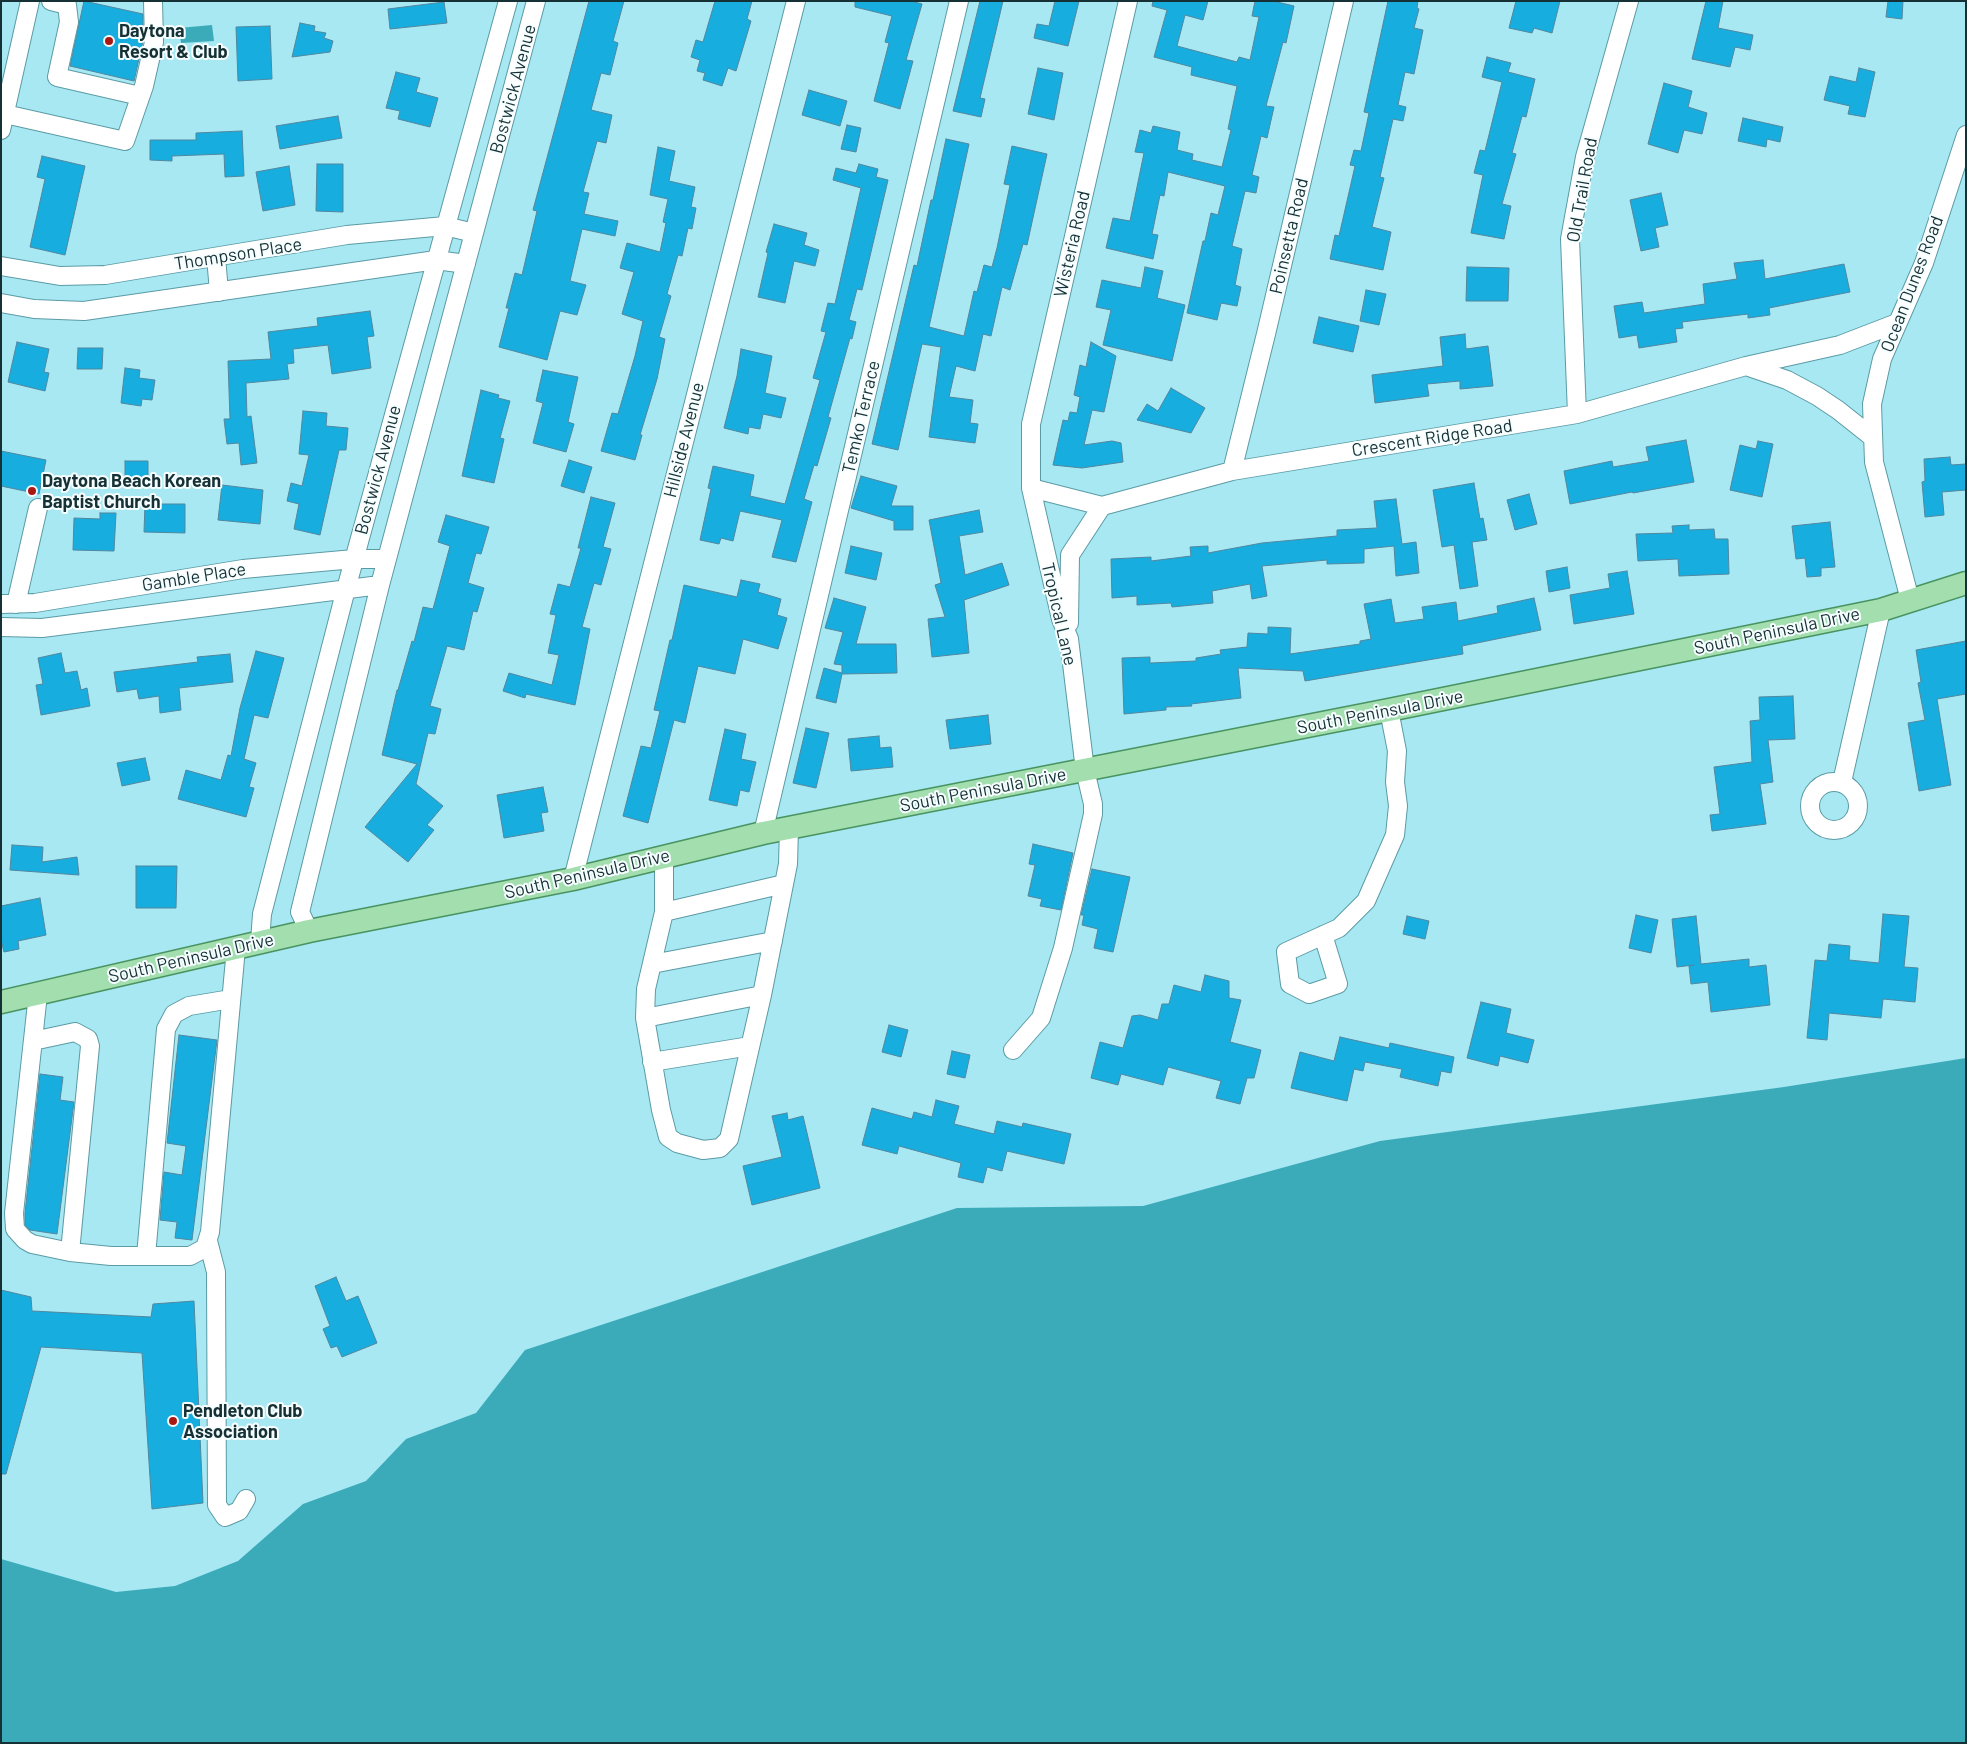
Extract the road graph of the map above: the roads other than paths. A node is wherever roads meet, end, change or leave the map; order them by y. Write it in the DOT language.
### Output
graph roads {
  1 [pos="30,1"];
  2 [pos="51,1"];
  3 [pos="153,1"];
  4 [pos="508,1"];
  5 [pos="536,1"];
  6 [pos="796,1"];
  7 [pos="959,1"];
  8 [pos="1128,1"];
  9 [pos="1344,1"];
  10 [pos="1628,1"];
  11 [pos="140,96"];
  12 [pos="3,122"];
  13 [pos="1966,134"];
  14 [pos="445,226"];
  15 [pos="474,233"];
  16 [pos="216,257"];
  17 [pos="436,260"];
  18 [pos="466,264"];
  19 [pos="1,266"];
  20 [pos="219,292"];
  21 [pos="1,303"];
  22 [pos="1897,323"];
  23 [pos="1746,366"];
  24 [pos="1577,414"];
  25 [pos="1872,437"];
  26 [pos="1232,471"];
  27 [pos="1031,488"];
  28 [pos="1102,506"];
  29 [pos="38,508"];
  30 [pos="354,559"];
  31 [pos="387,559"];
  32 [pos="1966,583"];
  33 [pos="380,584"];
  34 [pos="129,587"];
  35 [pos="346,589"];
  36 [pos="1910,600"];
  37 [pos="8,604"];
  38 [pos="1881,610"];
  39 [pos="133,616"];
  40 [pos="1,627"];
  41 [pos="1069,639"];
  42 [pos="1389,710"];
  43 [pos="1085,770"];
  44 [pos="1842,782"];
  45 [pos="789,828"];
  46 [pos="763,833"];
  47 [pos="664,857"];
  48 [pos="573,879"];
  49 [pos="784,884"];
  50 [pos="664,912"];
  51 [pos="309,931"];
  52 [pos="1323,935"];
  53 [pos="773,941"];
  54 [pos="260,942"];
  55 [pos="236,948"];
  56 [pos="652,964"];
  57 [pos="38,994"];
  58 [pos="762,995"];
  59 [pos="231,999"];
  60 [pos="1,1002"];
  61 [pos="645,1018"];
  62 [pos="33,1041"];
  63 [pos="750,1046"];
  64 [pos="1013,1050"];
  65 [pos="652,1062"];
  66 [pos="208,1240"];
  67 [pos="70,1252"];
  68 [pos="146,1256"];
  69 [pos="246,1499"];
  1 -- 12 [label="street"];
  2 -- 11 [label="street"];
  3 -- 11 [label="street"];
  4 -- 14 [label="street, Bostwick Avenue"];
  5 -- 15 [label="street, Bostwick Avenue"];
  6 -- 48 [label="street, Hillside Avenue"];
  7 -- 46 [label="street, Temko Terrace"];
  8 -- 27 [label="street, Wisteria Road"];
  9 -- 26 [label="street, Poinsetta Road"];
  10 -- 24 [label="street, Old Trail Road"];
  11 -- 12 [label="street"];
  13 -- 22 [label="street, Ocean Dunes Road"];
  14 -- 15 [label="street, Thompson Place"];
  14 -- 16 [label="street, Thompson Place"];
  14 -- 17 [label="street, Bostwick Avenue"];
  15 -- 18 [label="street, Bostwick Avenue"];
  16 -- 19 [label="street, Thompson Place"];
  16 -- 20 [label="street"];
  17 -- 18 [label="street, Thompson Place"];
  17 -- 20 [label="street, Thompson Place"];
  17 -- 30 [label="street, Bostwick Avenue"];
  18 -- 31 [label="street, Bostwick Avenue"];
  20 -- 21 [label="street, Thompson Place"];
  22 -- 23 [label="street, Crescent Ridge Road"];
  22 -- 25 [label="street, Ocean Dunes Road"];
  23 -- 24 [label="street, Crescent Ridge Road"];
  23 -- 25 [label="street"];
  24 -- 26 [label="street, Crescent Ridge Road"];
  25 -- 36 [label="street, Ocean Dunes Road"];
  26 -- 28 [label="street, Crescent Ridge Road"];
  27 -- 28 [label="street"];
  27 -- 41 [label="street, Tropical Lane"];
  28 -- 41 [label="street"];
  29 -- 37 [label="street"];
  30 -- 31 [label="street, Gamble Place"];
  30 -- 34 [label="street, Gamble Place"];
  30 -- 35 [label="street, Bostwick Avenue"];
  31 -- 33 [label="street, Bostwick Avenue"];
  32 -- 36 [label="main road, South Peninsula Drive"];
  33 -- 35 [label="street, Gamble Place"];
  33 -- 51 [label="street, Bostwick Avenue"];
  34 -- 37 [label="street, Gamble Place"];
  34 -- 39 [label="street"];
  35 -- 39 [label="street, Gamble Place"];
  35 -- 54 [label="street, Bostwick Avenue"];
  36 -- 38 [label="main road, South Peninsula Drive"];
  38 -- 42 [label="main road, South Peninsula Drive"];
  38 -- 44 [label="street"];
  39 -- 40 [label="street, Gamble Place"];
  41 -- 43 [label="street, Tropical Lane"];
  42 -- 43 [label="main road, South Peninsula Drive"];
  42 -- 52 [label="street"];
  43 -- 45 [label="main road, South Peninsula Drive"];
  43 -- 64 [label="street, Tropical Lane"];
  45 -- 46 [label="main road, South Peninsula Drive"];
  45 -- 49 [label="street"];
  46 -- 47 [label="main road, South Peninsula Drive"];
  47 -- 48 [label="main road, South Peninsula Drive"];
  47 -- 50 [label="street"];
  48 -- 51 [label="main road, South Peninsula Drive"];
  49 -- 50 [label="street"];
  49 -- 53 [label="street"];
  50 -- 56 [label="street"];
  51 -- 54 [label="main road, South Peninsula Drive"];
  53 -- 56 [label="street"];
  53 -- 58 [label="street"];
  54 -- 55 [label="main road, South Peninsula Drive"];
  55 -- 57 [label="main road, South Peninsula Drive"];
  55 -- 59 [label="street"];
  56 -- 61 [label="street"];
  57 -- 60 [label="main road, South Peninsula Drive"];
  57 -- 62 [label="street"];
  58 -- 61 [label="street"];
  58 -- 63 [label="street"];
  59 -- 66 [label="street"];
  59 -- 68 [label="street"];
  61 -- 65 [label="street"];
  62 -- 67 [label="street"];
  62 -- 67 [label="street"];
  63 -- 65 [label="street"];
  63 -- 65 [label="street"];
  66 -- 68 [label="street"];
  66 -- 69 [label="street"];
  67 -- 68 [label="street"];
}
